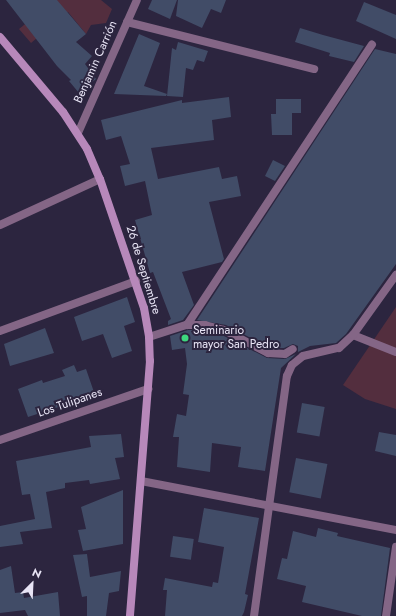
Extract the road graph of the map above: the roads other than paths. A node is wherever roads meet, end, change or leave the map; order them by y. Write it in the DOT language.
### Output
graph roads {
  1 [pos="137,0"];
  2 [pos="127,22"];
  3 [pos="0,37"];
  4 [pos="372,44"];
  5 [pos="314,68"];
  6 [pos="78,133"];
  7 [pos="100,179"];
  8 [pos="0,225"];
  9 [pos="396,275"];
  10 [pos="136,281"];
  11 [pos="187,325"];
  12 [pos="0,331"];
  13 [pos="353,335"];
  14 [pos="149,337"];
  15 [pos="293,349"];
  16 [pos="396,352"];
  17 [pos="148,389"];
  18 [pos="0,440"];
  19 [pos="141,481"];
  20 [pos="267,505"];
  21 [pos="396,530"];
  22 [pos="396,547"];
  23 [pos="130,616"];
  24 [pos="254,616"];
  25 [pos="386,616"];
  1 -- 2 [label="street, Benjamin Carrión"];
  2 -- 5 [label="street"];
  2 -- 6 [label="street, Benjamin Carrión"];
  3 -- 6 [label="street, 26 de Septiembre"];
  4 -- 11 [label="street"];
  6 -- 7 [label="street, 26 de Septiembre"];
  7 -- 8 [label="street"];
  7 -- 10 [label="street, 26 de Septiembre"];
  9 -- 13 [label="street"];
  10 -- 12 [label="street"];
  10 -- 14 [label="street, 26 de Septiembre"];
  11 -- 14 [label="street"];
  11 -- 15 [label="street"];
  13 -- 16 [label="street"];
  13 -- 20 [label="street"];
  14 -- 17 [label="street, 26 de Septiembre"];
  17 -- 18 [label="street, Los Tulipanes"];
  17 -- 19 [label="street, 26 de Septiembre"];
  19 -- 20 [label="street"];
  19 -- 23 [label="street, 26 de Septiembre"];
  20 -- 21 [label="street"];
  20 -- 24 [label="street"];
  22 -- 25 [label="street"];
}
